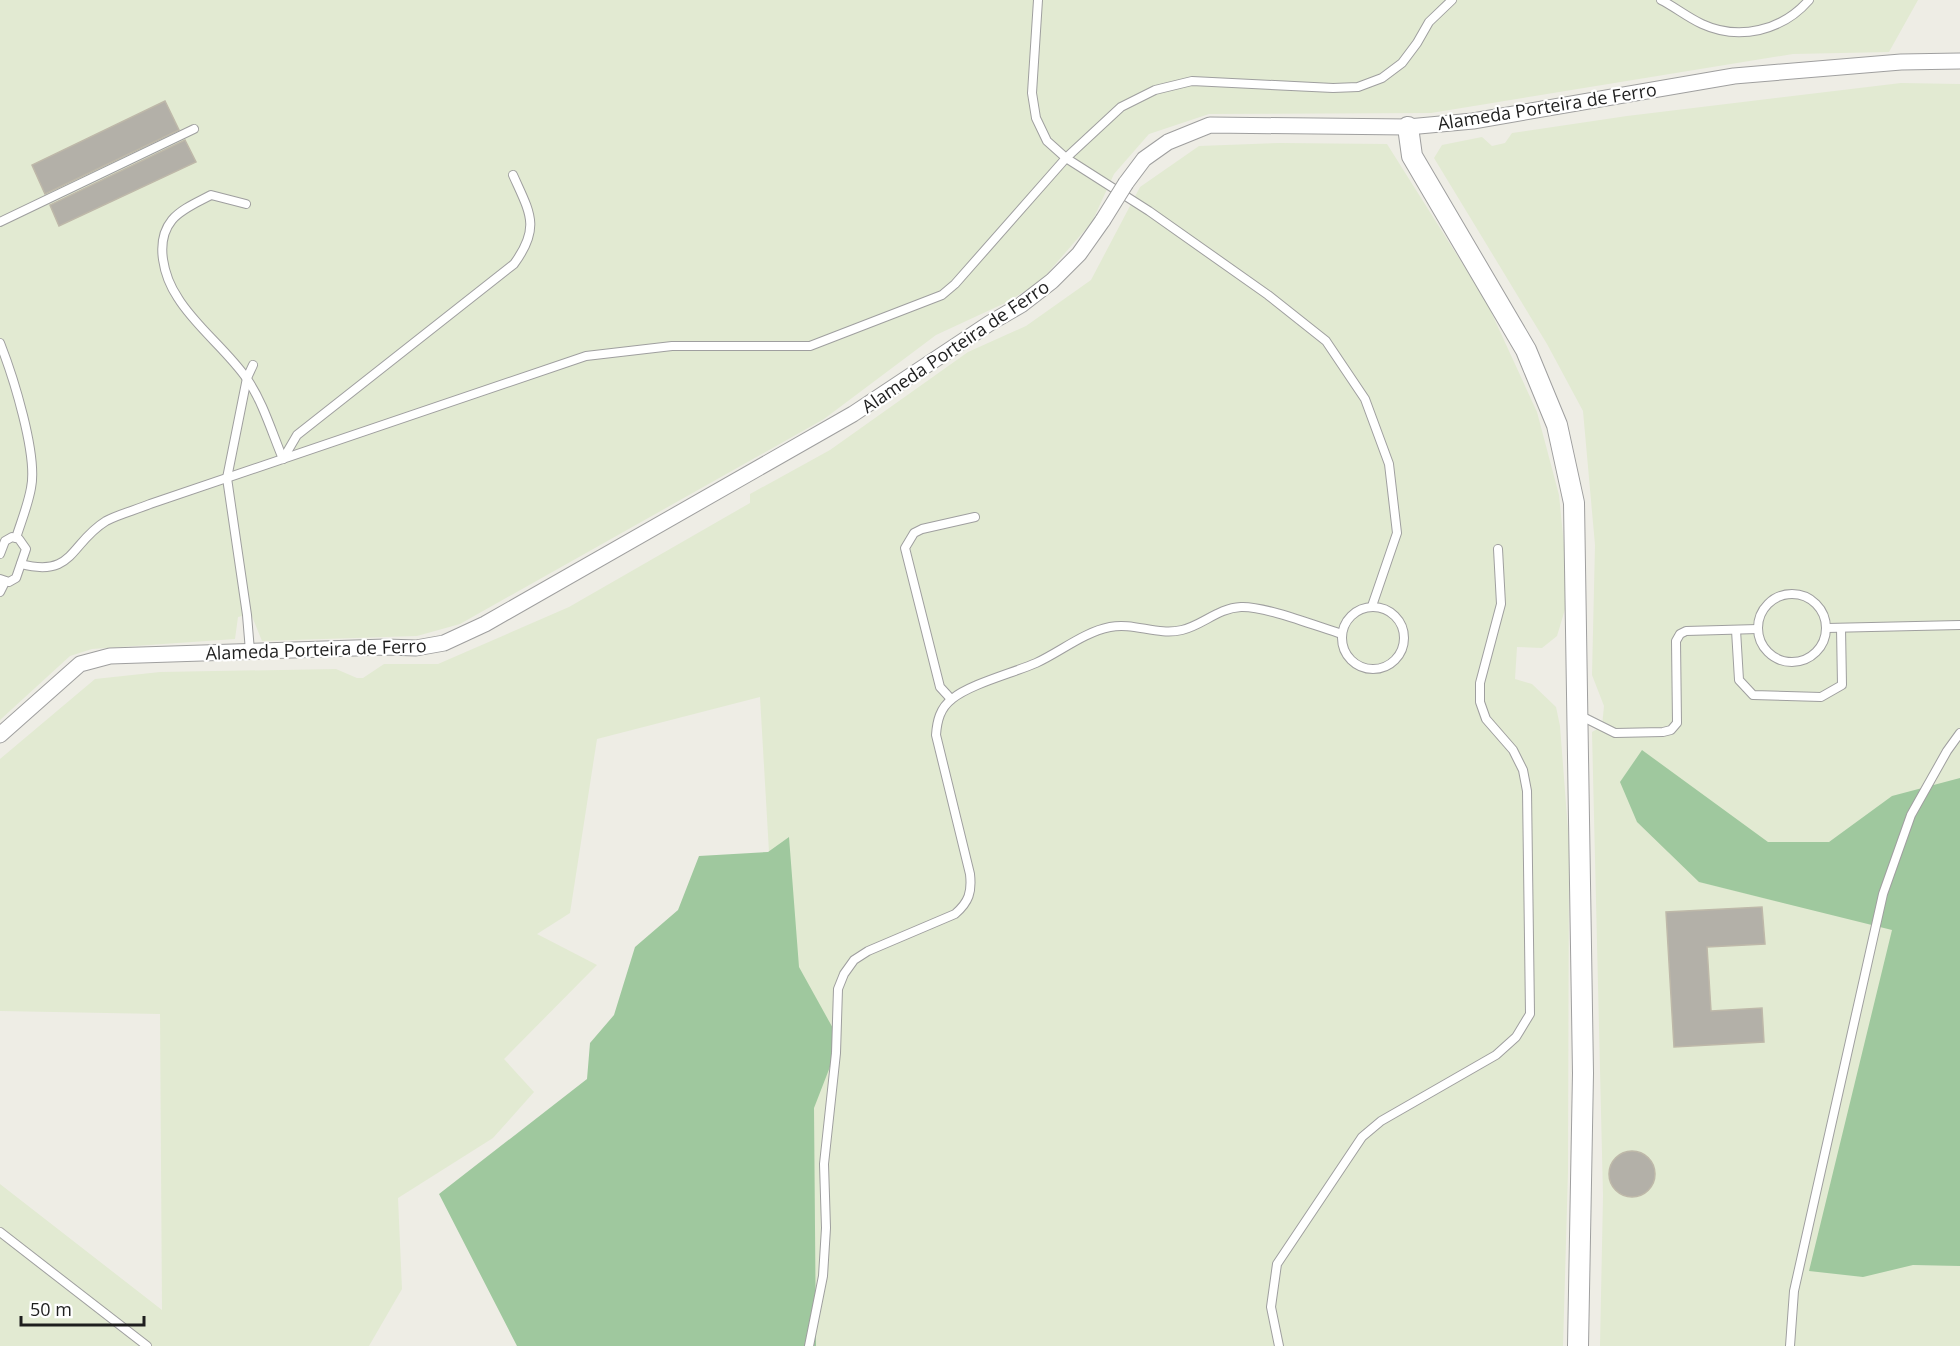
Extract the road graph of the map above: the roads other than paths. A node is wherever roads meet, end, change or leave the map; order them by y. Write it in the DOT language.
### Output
graph roads {
  1 [pos="1038,0"];
  2 [pos="1452,0"];
  3 [pos="1661,0"];
  4 [pos="1809,0"];
  5 [pos="1960,61"];
  6 [pos="1408,127"];
  7 [pos="194,129"];
  8 [pos="1066,158"];
  9 [pos="513,175"];
  10 [pos="246,204"];
  11 [pos="0,222"];
  12 [pos="0,343"];
  13 [pos="253,365"];
  14 [pos="247,378"];
  15 [pos="283,459"];
  16 [pos="227,478"];
  17 [pos="975,517"];
  18 [pos="16,538"];
  19 [pos="1498,549"];
  20 [pos="0,554"];
  21 [pos="21,564"];
  22 [pos="2,581"];
  23 [pos="0,592"];
  24 [pos="1372,606"];
  25 [pos="1960,625"];
  26 [pos="1827,628"];
  27 [pos="1841,628"];
  28 [pos="1758,629"];
  29 [pos="1736,630"];
  30 [pos="1342,634"];
  31 [pos="250,651"];
  32 [pos="951,699"];
  33 [pos="1577,715"];
  34 [pos="1960,733"];
  35 [pos="0,735"];
  36 [pos="0,1232"];
  37 [pos="147,1346"];
  38 [pos="809,1346"];
  39 [pos="1279,1346"];
  40 [pos="1578,1346"];
  41 [pos="1790,1346"];
  1 -- 8 [label="lane"];
  2 -- 8 [label="lane"];
  3 -- 4 [label="lane"];
  5 -- 6 [label="street, Alameda Porteira de Ferro"];
  6 -- 31 [label="street, Alameda Porteira de Ferro, bridge"];
  6 -- 33 [label="street"];
  7 -- 11 [label="lane"];
  8 -- 15 [label="lane"];
  8 -- 24 [label="lane"];
  9 -- 15 [label="lane"];
  10 -- 14 [label="lane"];
  12 -- 18 [label="lane"];
  13 -- 14 [label="lane"];
  14 -- 15 [label="lane"];
  14 -- 16 [label="lane"];
  15 -- 16 [label="lane"];
  16 -- 21 [label="lane"];
  16 -- 31 [label="lane"];
  17 -- 32 [label="lane"];
  18 -- 20 [label="lane"];
  18 -- 21 [label="lane"];
  19 -- 39 [label="lane"];
  21 -- 22 [label="lane"];
  22 -- 23 [label="lane"];
  24 -- 30 [label="lane"];
  24 -- 30 [label="lane"];
  25 -- 27 [label="lane"];
  26 -- 27 [label="lane"];
  26 -- 28 [label="lane"];
  26 -- 28 [label="lane"];
  27 -- 29 [label="lane"];
  28 -- 29 [label="lane"];
  29 -- 33 [label="lane"];
  30 -- 32 [label="lane"];
  31 -- 35 [label="street, Alameda Porteira de Ferro"];
  32 -- 38 [label="lane"];
  33 -- 40 [label="street"];
  34 -- 41 [label="lane"];
  36 -- 37 [label="lane"];
}
